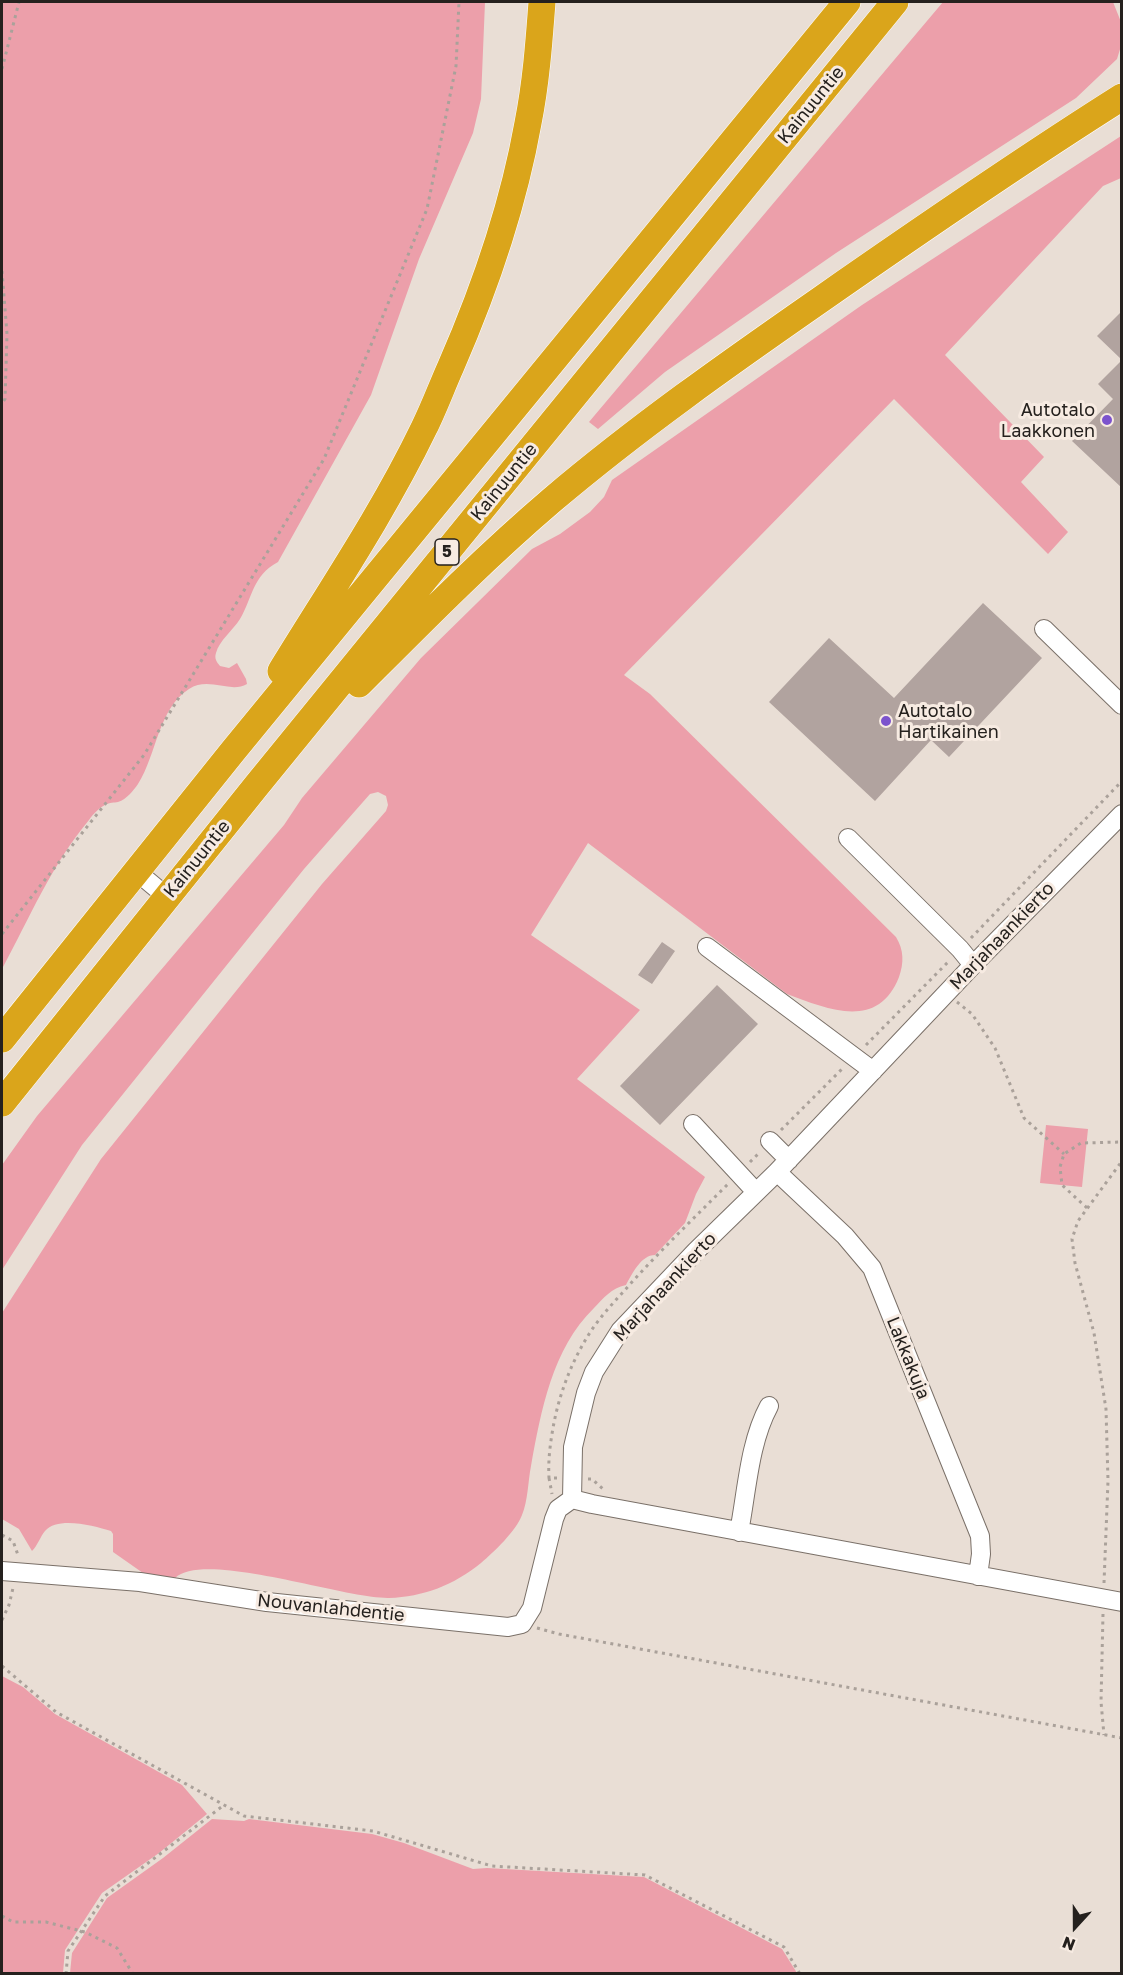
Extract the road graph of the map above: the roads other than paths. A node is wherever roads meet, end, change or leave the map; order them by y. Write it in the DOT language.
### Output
graph roads {
  1 [pos="542,2"];
  2 [pos="847,2"];
  3 [pos="895,2"];
  4 [pos="1122,97"];
  5 [pos="1044,628"];
  6 [pos="1122,705"];
  7 [pos="233,751"];
  8 [pos="256,785"];
  9 [pos="1122,814"];
  10 [pos="848,838"];
  11 [pos="136,871"];
  12 [pos="167,897"];
  13 [pos="707,946"];
  14 [pos="973,965"];
  15 [pos="2,1039"];
  16 [pos="873,1071"];
  17 [pos="2,1104"];
  18 [pos="693,1124"];
  19 [pos="770,1141"];
  20 [pos="783,1166"];
  21 [pos="756,1192"];
  22 [pos="769,1406"];
  23 [pos="572,1499"];
  24 [pos="739,1532"];
  25 [pos="2,1571"];
  26 [pos="978,1576"];
  27 [pos="1122,1602"];
  1 -- 7 [label="highway"];
  2 -- 7 [label="highway, Kainuuntie / 5"];
  3 -- 8 [label="highway, Kainuuntie / 5"];
  4 -- 8 [label="highway"];
  5 -- 6 [label="street"];
  7 -- 11 [label="highway, Kainuuntie / 5"];
  8 -- 12 [label="highway, Kainuuntie / 5"];
  9 -- 14 [label="street, Marjahaankierto"];
  10 -- 14 [label="street"];
  11 -- 12 [label="street"];
  11 -- 15 [label="highway, Kainuuntie / 5"];
  12 -- 17 [label="highway, Kainuuntie / 5"];
  13 -- 16 [label="street"];
  14 -- 16 [label="street, Marjahaankierto"];
  16 -- 20 [label="street, Marjahaankierto"];
  18 -- 21 [label="street"];
  19 -- 20 [label="street, Lakkakuja"];
  20 -- 21 [label="street, Marjahaankierto"];
  20 -- 26 [label="street, Lakkakuja"];
  21 -- 23 [label="street, Marjahaankierto"];
  22 -- 24 [label="street"];
  23 -- 24 [label="street"];
  23 -- 25 [label="street, Nouvanlahdentie"];
  24 -- 26 [label="street"];
  26 -- 27 [label="street"];
}
